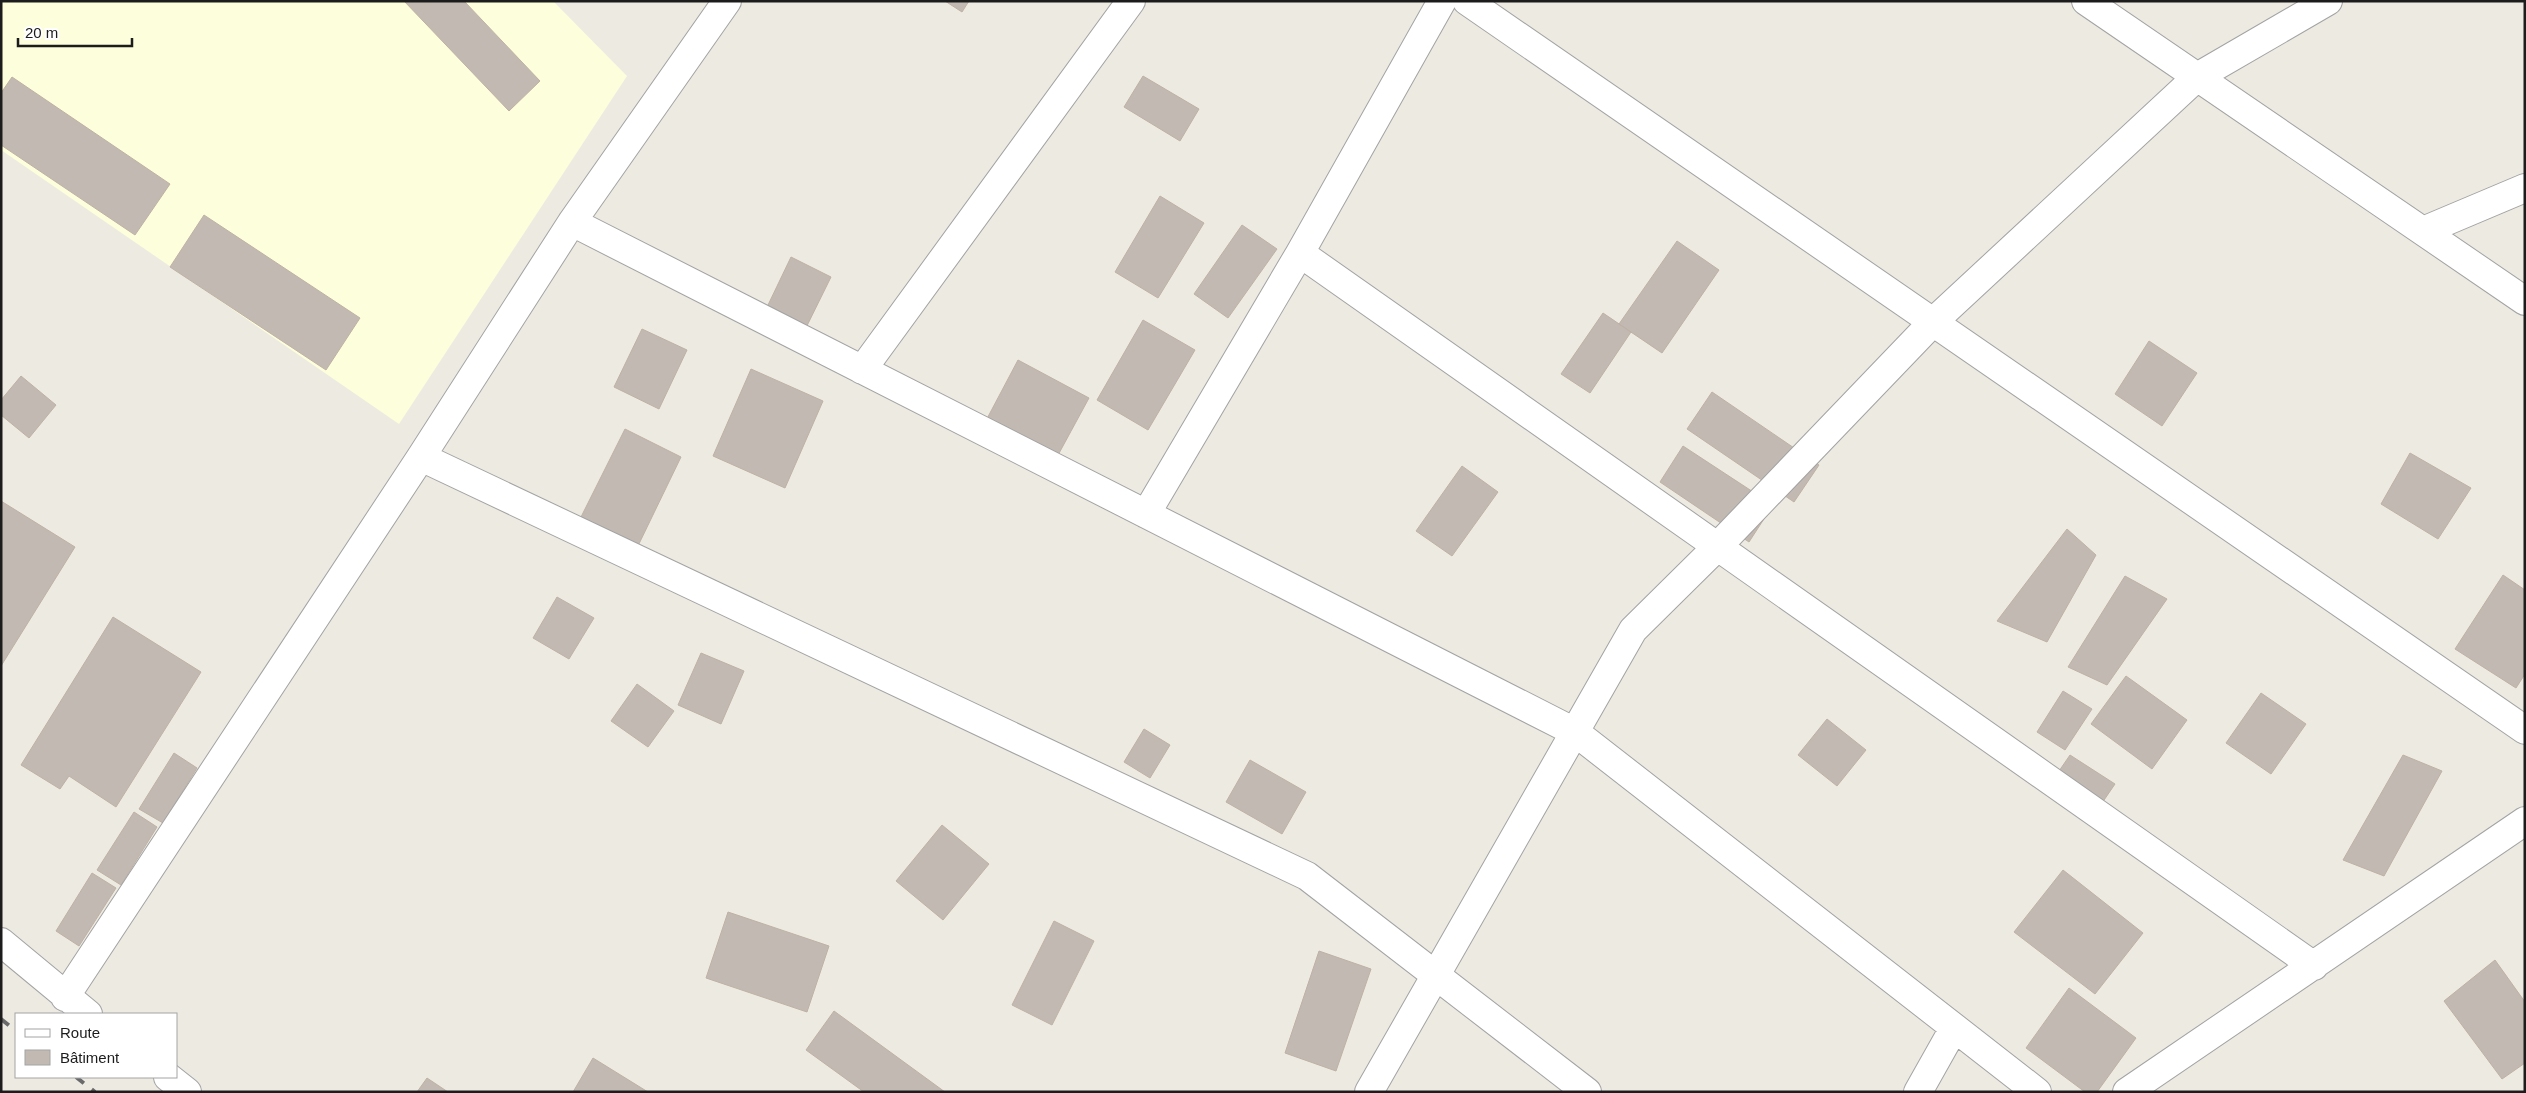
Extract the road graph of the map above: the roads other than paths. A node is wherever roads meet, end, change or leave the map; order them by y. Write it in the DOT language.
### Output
graph roads {
  1 [pos="727,1"];
  2 [pos="1131,1"];
  3 [pos="1442,1"];
  4 [pos="1467,1"];
  5 [pos="2086,1"];
  6 [pos="2328,1"];
  7 [pos="2197,78"];
  8 [pos="2525,188"];
  9 [pos="572,222"];
  10 [pos="2423,231"];
  11 [pos="1300,253"];
  12 [pos="2525,301"];
  13 [pos="1933,322"];
  14 [pos="862,370"];
  15 [pos="421,457"];
  16 [pos="1146,514"];
  17 [pos="1718,546"];
  18 [pos="2525,730"];
  19 [pos="1575,732"];
  20 [pos="2525,821"];
  21 [pos="1,942"];
  22 [pos="2314,966"];
  23 [pos="1436,976"];
  24 [pos="65,996"];
  25 [pos="87,1013"];
  26 [pos="1954,1028"];
  27 [pos="169,1078"];
  28 [pos="187,1092"];
  29 [pos="1369,1092"];
  30 [pos="1587,1092"];
  31 [pos="1918,1092"];
  32 [pos="2036,1092"];
  33 [pos="2127,1092"];
  1 -- 9 [label="street"];
  2 -- 14 [label="street"];
  3 -- 11 [label="street"];
  4 -- 13 [label="street"];
  5 -- 7 [label="street"];
  6 -- 7 [label="street"];
  7 -- 10 [label="street"];
  7 -- 13 [label="street"];
  8 -- 10 [label="street"];
  9 -- 14 [label="street"];
  9 -- 15 [label="street"];
  10 -- 12 [label="street"];
  11 -- 16 [label="street"];
  11 -- 17 [label="street"];
  13 -- 17 [label="street"];
  13 -- 18 [label="street"];
  14 -- 16 [label="street"];
  15 -- 23 [label="street"];
  15 -- 24 [label="street"];
  16 -- 19 [label="street"];
  17 -- 19 [label="street"];
  17 -- 22 [label="street"];
  19 -- 23 [label="street"];
  19 -- 26 [label="street"];
  20 -- 22 [label="street"];
  21 -- 24 [label="street"];
  22 -- 33 [label="street"];
  23 -- 29 [label="street"];
  23 -- 30 [label="street"];
  24 -- 25 [label="street"];
  26 -- 31 [label="street"];
  26 -- 32 [label="street"];
  27 -- 28 [label="street"];
}
